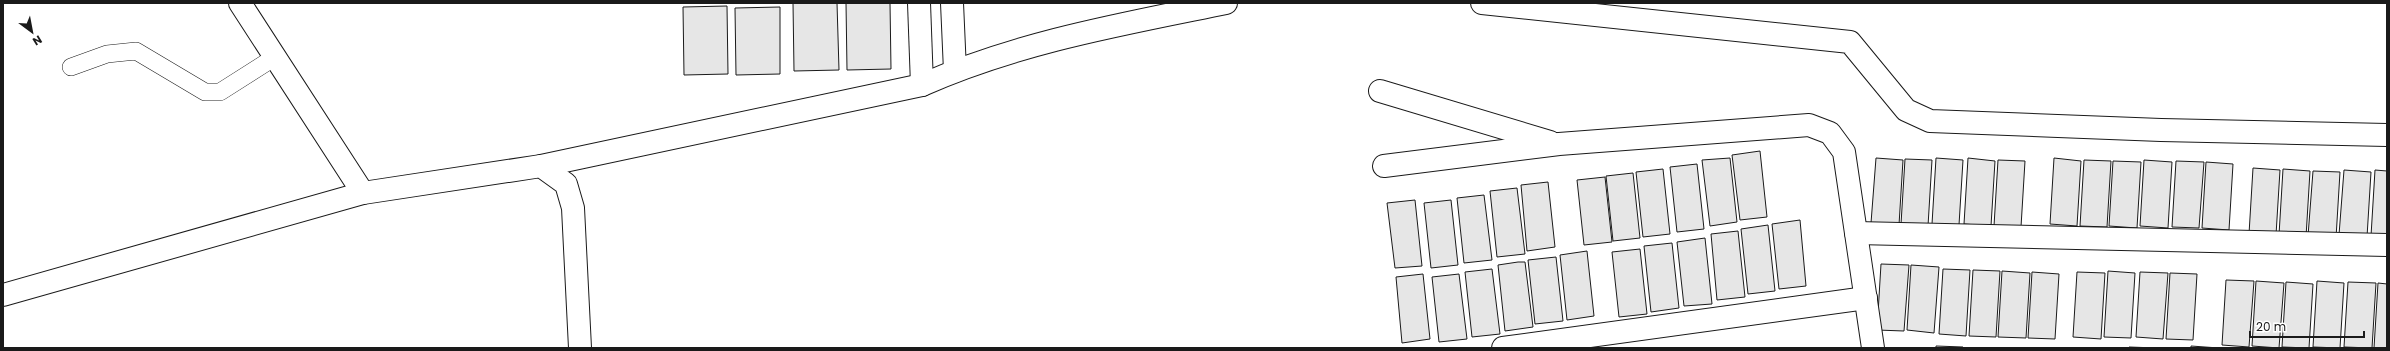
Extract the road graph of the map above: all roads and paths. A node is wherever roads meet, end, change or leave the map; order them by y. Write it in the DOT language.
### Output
graph roads {
  1 [pos="240,3"];
  2 [pos="919,3"];
  3 [pos="952,3"];
  4 [pos="1226,3"];
  5 [pos="1482,3"];
  6 [pos="275,57"];
  7 [pos="71,67"];
  8 [pos="955,70"];
  9 [pos="922,85"];
  10 [pos="1380,91"];
  11 [pos="2387,135"];
  12 [pos="1559,144"];
  13 [pos="541,166"];
  14 [pos="1384,166"];
  15 [pos="364,193"];
  16 [pos="1856,233"];
  17 [pos="2387,245"];
  18 [pos="3,295"];
  19 [pos="1866,298"];
  20 [pos="580,348"];
  21 [pos="1503,348"];
  22 [pos="1873,348"];
  1 -- 6 [label="street"];
  2 -- 9 [label="street"];
  3 -- 8 [label="street"];
  4 -- 8 [label="street"];
  5 -- 11 [label="street"];
  6 -- 7 [label="lane"];
  6 -- 15 [label="street"];
  8 -- 9 [label="street"];
  9 -- 13 [label="street"];
  10 -- 12 [label="street"];
  12 -- 14 [label="street"];
  12 -- 16 [label="street"];
  13 -- 15 [label="street"];
  13 -- 20 [label="street"];
  15 -- 18 [label="street"];
  16 -- 17 [label="street"];
  16 -- 19 [label="street"];
  19 -- 21 [label="street"];
  19 -- 22 [label="street"];
}
